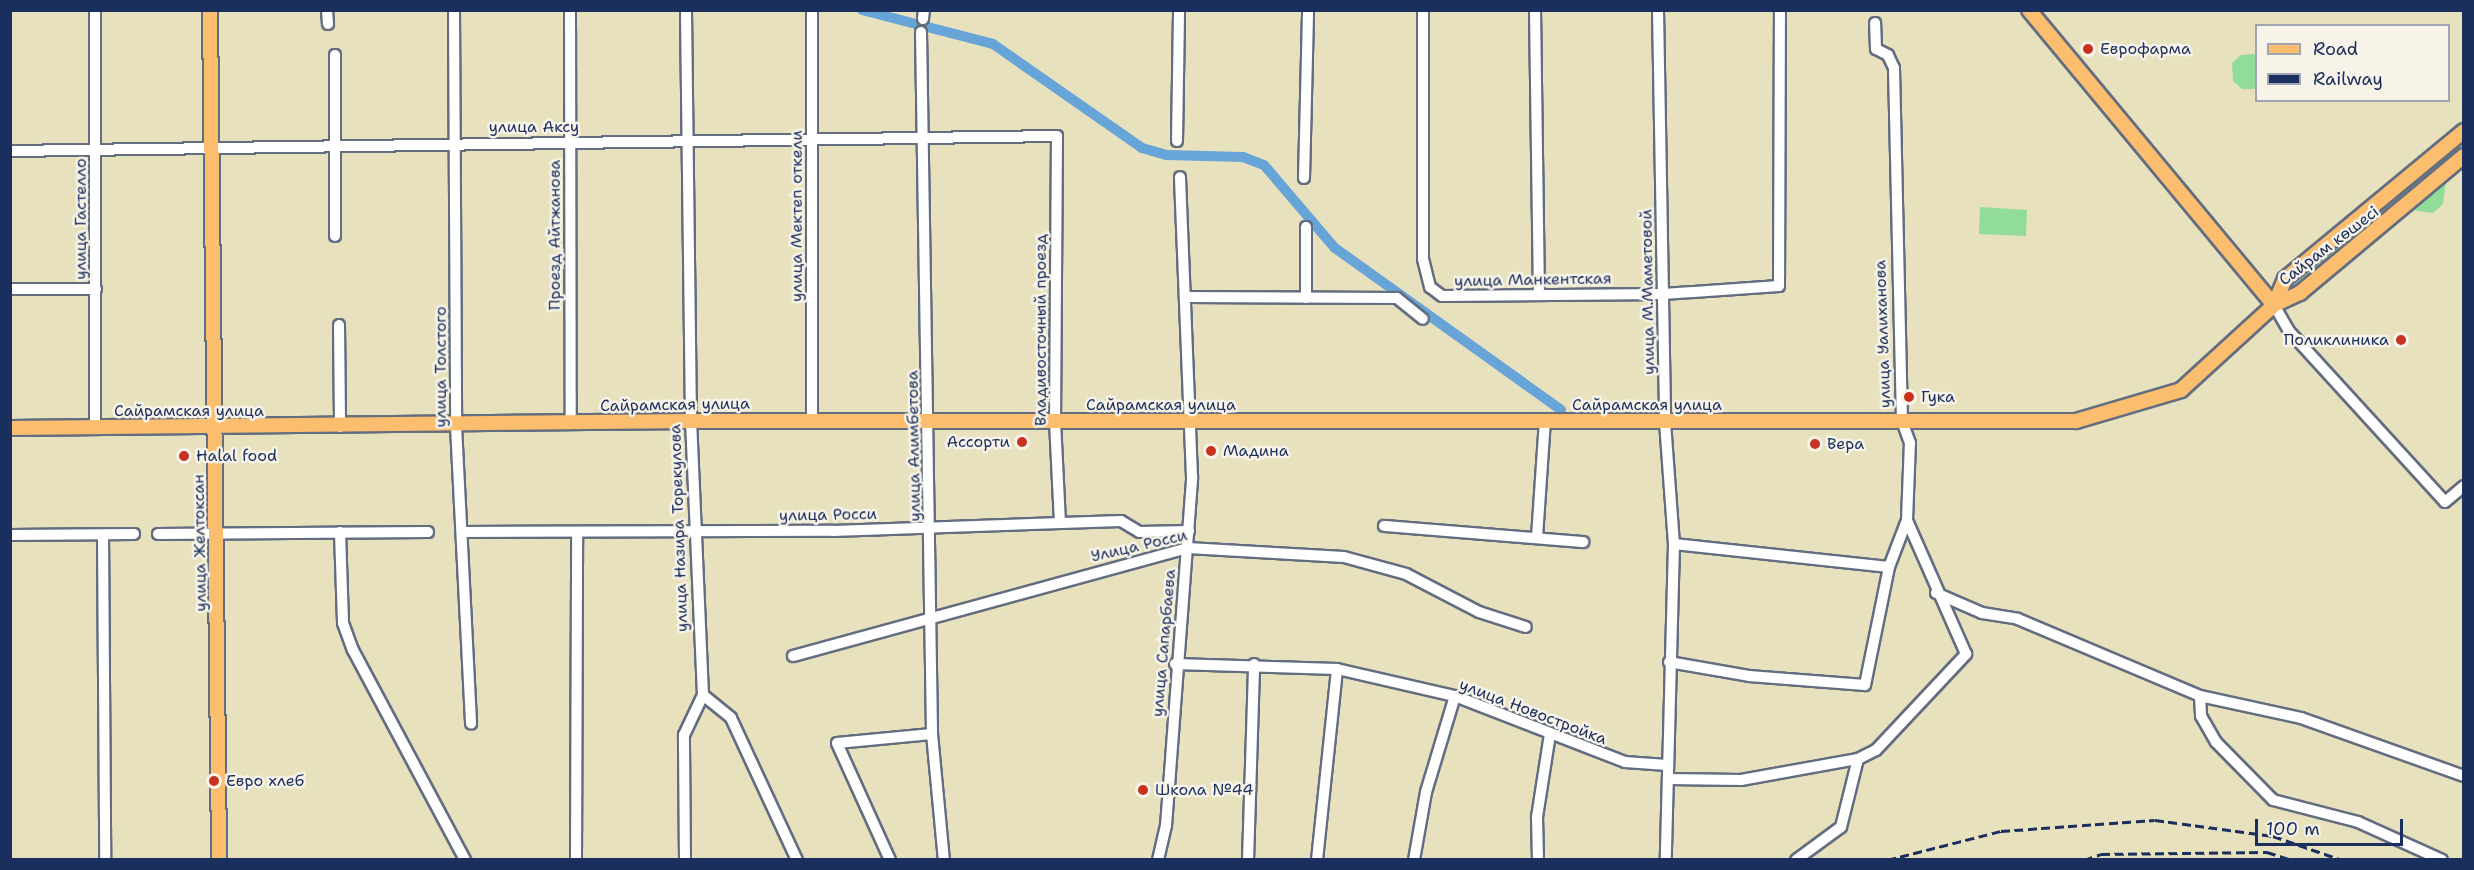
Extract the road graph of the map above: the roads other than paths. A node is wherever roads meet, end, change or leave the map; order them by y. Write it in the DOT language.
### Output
graph roads {
  1 [pos="95,10"];
  2 [pos="210,10"];
  3 [pos="327,10"];
  4 [pos="454,10"];
  5 [pos="570,10"];
  6 [pos="686,10"];
  7 [pos="812,10"];
  8 [pos="1179,10"];
  9 [pos="1308,10"];
  10 [pos="1424,10"];
  11 [pos="1535,10"];
  12 [pos="1658,10"];
  13 [pos="1780,10"];
  14 [pos="2029,10"];
  15 [pos="1875,23"];
  16 [pos="328,24"];
  17 [pos="921,32"];
  18 [pos="335,55"];
  19 [pos="2463,131"];
  20 [pos="1057,136"];
  21 [pos="688,139"];
  22 [pos="923,139"];
  23 [pos="812,141"];
  24 [pos="1177,141"];
  25 [pos="450,142"];
  26 [pos="570,143"];
  27 [pos="334,145"];
  28 [pos="211,146"];
  29 [pos="96,149"];
  30 [pos="10,151"];
  31 [pos="2463,156"];
  32 [pos="1180,177"];
  33 [pos="1304,178"];
  34 [pos="1306,227"];
  35 [pos="335,236"];
  36 [pos="10,289"];
  37 [pos="96,289"];
  38 [pos="1539,294"];
  39 [pos="1663,294"];
  40 [pos="1186,297"];
  41 [pos="1306,298"];
  42 [pos="2274,305"];
  43 [pos="1423,318"];
  44 [pos="339,325"];
  45 [pos="691,420"];
  46 [pos="928,420"];
  47 [pos="813,421"];
  48 [pos="1055,421"];
  49 [pos="1545,421"];
  50 [pos="1902,421"];
  51 [pos="1192,422"];
  52 [pos="1665,422"];
  53 [pos="571,423"];
  54 [pos="456,426"];
  55 [pos="95,427"];
  56 [pos="215,427"];
  57 [pos="340,427"];
  58 [pos="10,429"];
  59 [pos="2463,486"];
  60 [pos="1907,520"];
  61 [pos="1060,523"];
  62 [pos="1384,526"];
  63 [pos="931,528"];
  64 [pos="694,530"];
  65 [pos="428,531"];
  66 [pos="1189,531"];
  67 [pos="340,532"];
  68 [pos="463,532"];
  69 [pos="578,532"];
  70 [pos="104,534"];
  71 [pos="134,534"];
  72 [pos="158,534"];
  73 [pos="216,534"];
  74 [pos="10,535"];
  75 [pos="1537,537"];
  76 [pos="1583,542"];
  77 [pos="1674,544"];
  78 [pos="1188,548"];
  79 [pos="1889,567"];
  80 [pos="1936,593"];
  81 [pos="934,613"];
  82 [pos="1526,627"];
  83 [pos="793,656"];
  84 [pos="1669,662"];
  85 [pos="1175,664"];
  86 [pos="1254,664"];
  87 [pos="1337,669"];
  88 [pos="703,694"];
  89 [pos="1455,696"];
  90 [pos="2200,696"];
  91 [pos="471,724"];
  92 [pos="932,734"];
  93 [pos="1550,734"];
  94 [pos="1858,759"];
  95 [pos="1667,765"];
  96 [pos="2463,776"];
  97 [pos="1669,779"];
  98 [pos="105,860"];
  99 [pos="219,860"];
  100 [pos="465,860"];
  101 [pos="576,860"];
  102 [pos="685,860"];
  103 [pos="797,860"];
  104 [pos="890,860"];
  105 [pos="944,860"];
  106 [pos="1158,860"];
  107 [pos="1248,860"];
  108 [pos="1317,860"];
  109 [pos="1414,860"];
  110 [pos="1538,860"];
  111 [pos="1666,860"];
  112 [pos="1796,860"];
  113 [pos="2442,860"];
  1 -- 29 [label="street, улица Гастелло"];
  2 -- 28 [label="main road, улица Желтоксан"];
  3 -- 16 [label="street"];
  4 -- 25 [label="street, улица Толстого"];
  5 -- 26 [label="street, Проезд Айтжанова"];
  6 -- 21 [label="street, улица Назира Торекулова"];
  7 -- 23 [label="street, улица Мектеп откели"];
  8 -- 24 [label="street"];
  9 -- 33 [label="street"];
  10 -- 38 [label="street, улица Манкентская"];
  11 -- 38 [label="street"];
  12 -- 39 [label="street, улица М.Маметовой"];
  13 -- 39 [label="street, улица Манкентская"];
  14 -- 42 [label="main road"];
  15 -- 50 [label="street, улица Уалиханова"];
  17 -- 22 [label="street, улица Алимбетова"];
  18 -- 27 [label="street"];
  19 -- 42 [label="main road, Сайрам көшесі"];
  20 -- 22 [label="street, улица Аксу"];
  20 -- 48 [label="street, Владивосточный проезд"];
  21 -- 23 [label="street, улица Аксу"];
  21 -- 26 [label="street, улица Аксу"];
  21 -- 45 [label="street, улица Назира Торекулова"];
  22 -- 23 [label="street, улица Аксу"];
  22 -- 46 [label="street, улица Алимбетова"];
  23 -- 47 [label="street, улица Мектеп откели"];
  25 -- 26 [label="street, улица Аксу"];
  25 -- 27 [label="street, улица Аксу"];
  25 -- 54 [label="street, улица Толстого"];
  26 -- 53 [label="street, Проезд Айтжанова"];
  27 -- 28 [label="street, улица Аксу"];
  27 -- 35 [label="street"];
  28 -- 29 [label="street, улица Аксу"];
  28 -- 56 [label="main road, улица Желтоксан"];
  29 -- 30 [label="street, улица Аксу"];
  29 -- 37 [label="street, улица Гастелло"];
  31 -- 42 [label="main road, Сайрам көшесі"];
  32 -- 40 [label="street, улица Сапарбаева"];
  34 -- 41 [label="street"];
  36 -- 37 [label="street"];
  37 -- 55 [label="street, улица Гастелло"];
  38 -- 39 [label="street, улица Манкентская"];
  39 -- 52 [label="street, улица М.Маметовой"];
  40 -- 41 [label="street"];
  40 -- 51 [label="street, улица Сапарбаева"];
  41 -- 43 [label="street"];
  42 -- 50 [label="main road, Сайрамская улица"];
  42 -- 59 [label="street"];
  44 -- 57 [label="street"];
  45 -- 47 [label="main road, Сайрамская улица"];
  45 -- 53 [label="main road, Сайрамская улица"];
  45 -- 64 [label="street, улица Назира Торекулова"];
  46 -- 47 [label="main road, Сайрамская улица"];
  46 -- 48 [label="main road, Сайрамская улица"];
  46 -- 63 [label="street, улица Алимбетова"];
  48 -- 51 [label="main road, Сайрамская улица"];
  48 -- 61 [label="street, Владивосточный проезд"];
  49 -- 51 [label="main road, Сайрамская улица"];
  49 -- 52 [label="main road, Сайрамская улица"];
  49 -- 75 [label="street"];
  50 -- 52 [label="main road, Сайрамская улица"];
  50 -- 60 [label="street, улица Уалиханова"];
  51 -- 66 [label="street, улица Сапарбаева"];
  52 -- 77 [label="street, улица М.Маметовой"];
  53 -- 54 [label="main road, Сайрамская улица"];
  54 -- 57 [label="main road, Сайрамская улица"];
  54 -- 68 [label="street, улица Толстого"];
  55 -- 56 [label="main road, Сайрамская улица"];
  55 -- 58 [label="main road, Сайрамская улица"];
  56 -- 57 [label="main road, Сайрамская улица"];
  56 -- 73 [label="main road, улица Желтоксан"];
  60 -- 79 [label="street"];
  60 -- 80 [label="street, улица Уалиханова"];
  61 -- 63 [label="street, улица Росси"];
  61 -- 66 [label="street, улица Росси"];
  62 -- 75 [label="street"];
  63 -- 64 [label="street, улица Росси"];
  63 -- 81 [label="street, улица Алимбетова"];
  64 -- 69 [label="street, улица Росси"];
  64 -- 88 [label="street, улица Назира Торекулова"];
  65 -- 67 [label="street"];
  66 -- 78 [label="street, улица Сапарбаева"];
  67 -- 73 [label="street"];
  67 -- 100 [label="street"];
  68 -- 69 [label="street, улица Росси"];
  68 -- 91 [label="street, улица Толстого"];
  69 -- 101 [label="street"];
  70 -- 71 [label="street"];
  70 -- 74 [label="street"];
  70 -- 98 [label="street"];
  72 -- 73 [label="street"];
  73 -- 99 [label="main road, улица Желтоксан"];
  75 -- 76 [label="street"];
  77 -- 79 [label="street"];
  77 -- 84 [label="street, улица М.Маметовой"];
  78 -- 81 [label="street, Улица Росси"];
  78 -- 82 [label="street, Улица Росси"];
  78 -- 85 [label="street, улица Сапарбаева"];
  79 -- 84 [label="street"];
  80 -- 90 [label="street"];
  80 -- 94 [label="street, улица Уалиханова"];
  81 -- 83 [label="street, Улица Росси"];
  81 -- 92 [label="street, улица Алимбетова"];
  84 -- 95 [label="street, улица М.Маметовой"];
  85 -- 86 [label="street, улица Новостройка"];
  85 -- 106 [label="street, улица Сапарбаева"];
  86 -- 87 [label="street, улица Новостройка"];
  86 -- 107 [label="street"];
  87 -- 89 [label="street, улица Новостройка"];
  87 -- 108 [label="street"];
  88 -- 102 [label="street, улица Назира Торекулова"];
  88 -- 103 [label="street"];
  89 -- 93 [label="street, улица Новостройка"];
  89 -- 109 [label="street"];
  90 -- 96 [label="street"];
  90 -- 113 [label="street"];
  92 -- 104 [label="street"];
  92 -- 105 [label="street, улица Алимбетова"];
  93 -- 95 [label="street, улица Новостройка"];
  93 -- 110 [label="street"];
  94 -- 97 [label="street, улица Уалиханова"];
  94 -- 112 [label="street"];
  95 -- 97 [label="street, улица М.Маметовой"];
  97 -- 111 [label="street, улица М.Маметовой"];
}
